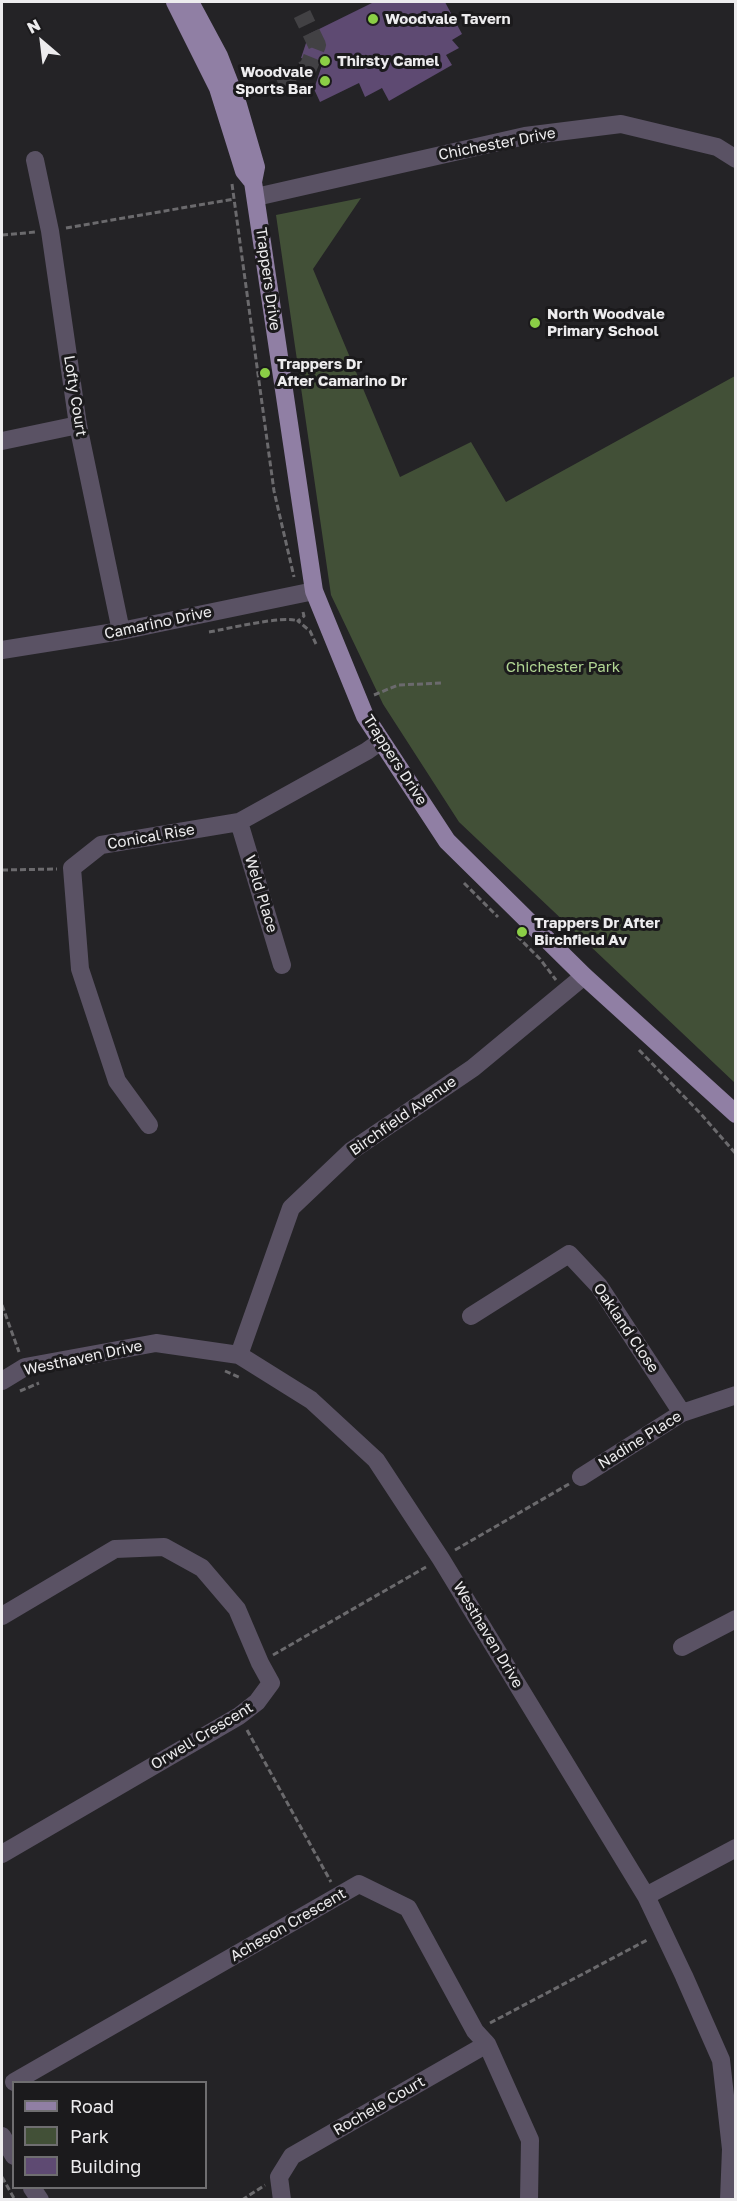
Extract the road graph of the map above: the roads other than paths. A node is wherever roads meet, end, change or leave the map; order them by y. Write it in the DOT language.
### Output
graph roads {
  1 [pos="175,2"];
  2 [pos="190,2"];
  3 [pos="735,159"];
  4 [pos="35,160"];
  5 [pos="255,189"];
  6 [pos="78,425"];
  7 [pos="2,441"];
  8 [pos="305,592"];
  9 [pos="121,631"];
  10 [pos="2,650"];
  11 [pos="381,741"];
  12 [pos="239,822"];
  13 [pos="282,965"];
  14 [pos="584,976"];
  15 [pos="735,1114"];
  16 [pos="149,1125"];
  17 [pos="471,1317"];
  18 [pos="239,1355"];
  19 [pos="2,1381"];
  20 [pos="735,1395"];
  21 [pos="682,1413"];
  22 [pos="581,1478"];
  23 [pos="2,1616"];
  24 [pos="735,1619"];
  25 [pos="682,1647"];
  26 [pos="735,1848"];
  27 [pos="2,1854"];
  28 [pos="646,1896"];
  29 [pos="481,2037"];
  30 [pos="728,2059"];
  31 [pos="17,2081"];
  32 [pos="2,2136"];
  33 [pos="12,2153"];
  34 [pos="282,2199"];
  35 [pos="529,2199"];
  36 [pos="729,2199"];
  1 -- 5 [label="main road, Trappers Drive"];
  2 -- 5 [label="main road, Trappers Drive"];
  3 -- 5 [label="street, Chichester Drive"];
  4 -- 6 [label="street, Lofty Court"];
  5 -- 8 [label="main road, Trappers Drive"];
  6 -- 7 [label="street"];
  6 -- 9 [label="street, Lofty Court"];
  8 -- 9 [label="street, Camarino Drive"];
  8 -- 11 [label="main road, Trappers Drive"];
  9 -- 10 [label="street, Camarino Drive"];
  11 -- 12 [label="street, Conical Rise"];
  11 -- 14 [label="main road, Trappers Drive"];
  12 -- 13 [label="street, Weld Place"];
  12 -- 16 [label="street, Conical Rise"];
  14 -- 15 [label="main road, Trappers Drive"];
  14 -- 18 [label="street, Birchfield Avenue"];
  17 -- 21 [label="street, Oakland Close"];
  18 -- 19 [label="street, Westhaven Drive"];
  18 -- 28 [label="street, Westhaven Drive"];
  20 -- 21 [label="street, Nadine Place"];
  21 -- 22 [label="street, Nadine Place"];
  23 -- 27 [label="street, Orwell Crescent"];
  24 -- 25 [label="street"];
  26 -- 28 [label="street"];
  28 -- 30 [label="street, Westhaven Drive"];
  29 -- 31 [label="street, Acheson Crescent"];
  29 -- 34 [label="street, Rochele Court"];
  29 -- 35 [label="street, Acheson Crescent"];
  30 -- 36 [label="street, Westhaven Drive"];
  32 -- 33 [label="street"];
}
